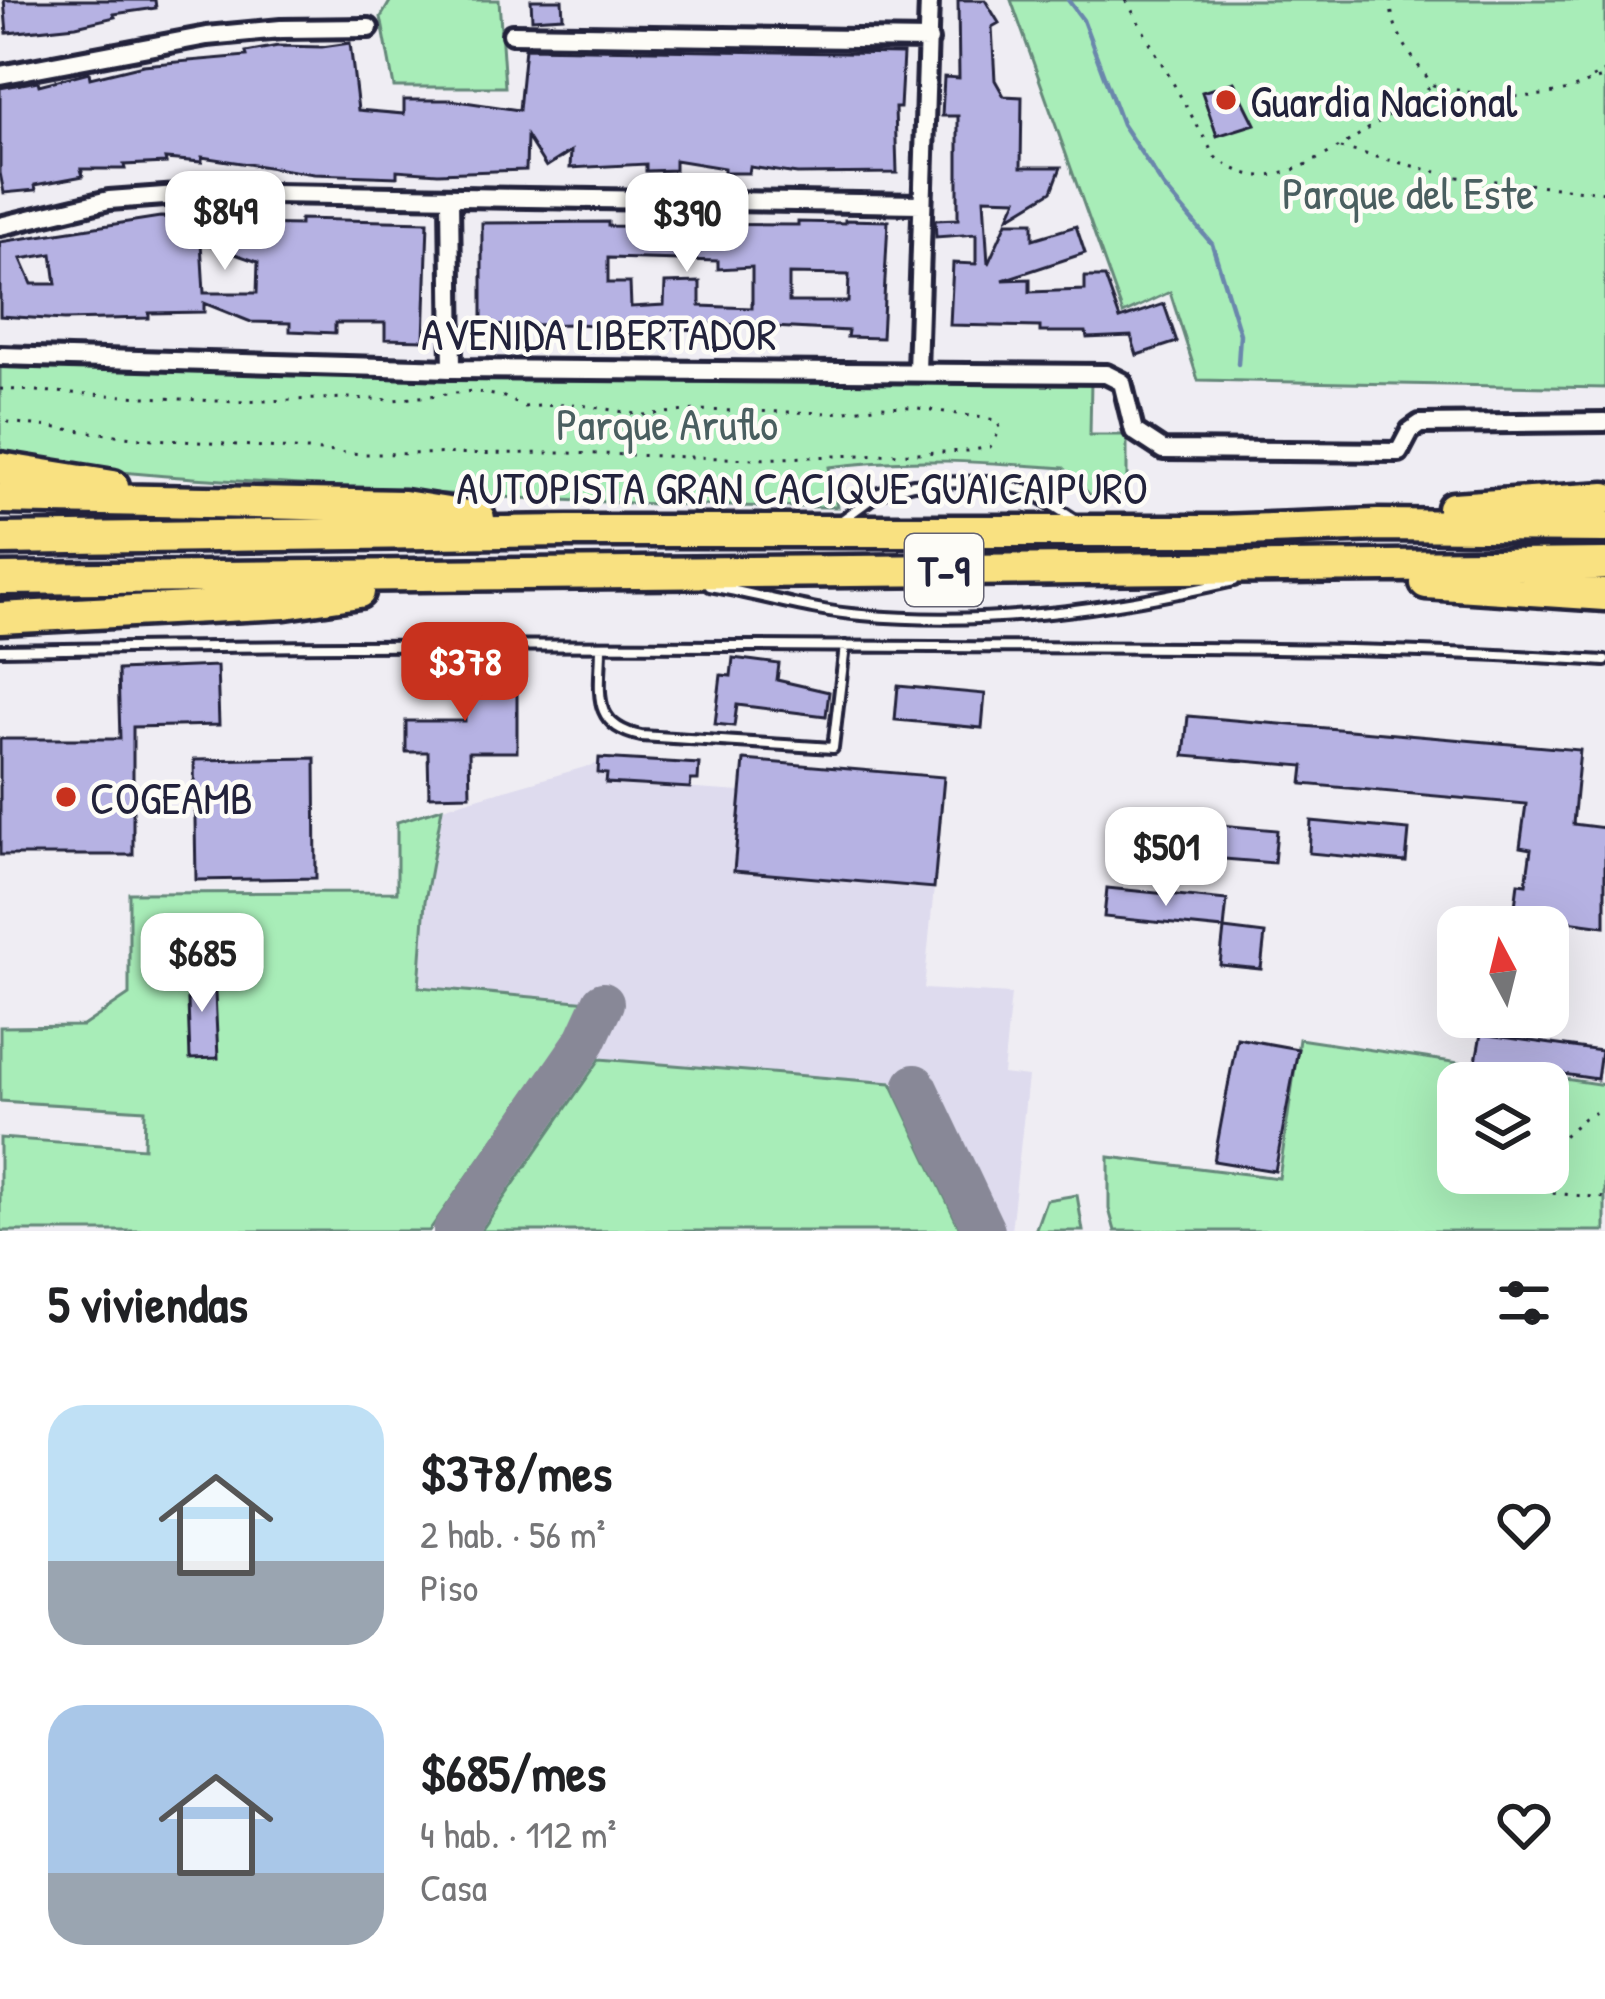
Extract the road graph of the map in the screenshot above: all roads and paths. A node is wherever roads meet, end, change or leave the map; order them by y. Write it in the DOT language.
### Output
graph roads {
  1 [pos="929,0"];
  2 [pos="1126,0"];
  3 [pos="1390,0"];
  4 [pos="370,28"];
  5 [pos="512,34"];
  6 [pos="929,40"];
  7 [pos="0,75"];
  8 [pos="1605,75"];
  9 [pos="1433,85"];
  10 [pos="1339,148"];
  11 [pos="1605,192"];
  12 [pos="450,197"];
  13 [pos="921,204"];
  14 [pos="0,226"];
  15 [pos="0,356"];
  16 [pos="452,369"];
  17 [pos="917,371"];
  18 [pos="0,389"];
  19 [pos="0,422"];
  20 [pos="1605,422"];
  21 [pos="0,468"];
  22 [pos="0,498"];
  23 [pos="1605,498"];
  24 [pos="177,502"];
  25 [pos="1377,525"];
  26 [pos="1605,527"];
  27 [pos="568,531"];
  28 [pos="825,532"];
  29 [pos="1094,532"];
  30 [pos="0,538"];
  31 [pos="1605,564"];
  32 [pos="1361,565"];
  33 [pos="637,573"];
  34 [pos="460,576"];
  35 [pos="0,579"];
  36 [pos="1605,595"];
  37 [pos="0,618"];
  38 [pos="601,646"];
  39 [pos="845,646"];
  40 [pos="0,650"];
  41 [pos="1605,661"];
  42 [pos="1605,1108"];
  43 [pos="1569,1131"];
  44 [pos="1562,1194"];
  45 [pos="1605,1198"];
  1 -- 6 [label="street"];
  2 -- 10 [label="path"];
  3 -- 9 [label="path"];
  4 -- 7 [label="street"];
  5 -- 6 [label="street"];
  6 -- 13 [label="street"];
  8 -- 9 [label="path"];
  9 -- 10 [label="path"];
  10 -- 11 [label="path"];
  12 -- 13 [label="street"];
  12 -- 14 [label="street"];
  12 -- 16 [label="street"];
  13 -- 17 [label="street"];
  15 -- 16 [label="street, AVENIDA LIBERTADOR"];
  16 -- 17 [label="street, AVENIDA LIBERTADOR"];
  17 -- 20 [label="street, AVENIDA LIBERTADOR"];
  18 -- 19 [label="path"];
  21 -- 24 [label="highway"];
  22 -- 24 [label="highway"];
  23 -- 25 [label="highway"];
  24 -- 27 [label="highway"];
  25 -- 26 [label="highway, AUTOPISTA GRAN CACIQUE GUAICAIPURO / T-9"];
  25 -- 29 [label="highway, AUTOPISTA GRAN CACIQUE GUAICAIPURO / T-9"];
  27 -- 28 [label="highway, AUTOPISTA GRAN CACIQUE GUAICAIPURO / T-9"];
  27 -- 30 [label="highway, AUTOPISTA GRAN CACIQUE GUAICAIPURO / T-9"];
  28 -- 29 [label="highway, AUTOPISTA GRAN CACIQUE GUAICAIPURO / T-9"];
  28 -- 29 [label="lane"];
  31 -- 32 [label="highway, AUTOPISTA GRAN CACIQUE GUAICAIPURO / T-9"];
  32 -- 33 [label="highway, AUTOPISTA GRAN CACIQUE GUAICAIPURO / T-9"];
  32 -- 33 [label="lane"];
  32 -- 36 [label="highway"];
  33 -- 34 [label="highway, AUTOPISTA GRAN CACIQUE GUAICAIPURO / T-9"];
  34 -- 35 [label="highway, AUTOPISTA GRAN CACIQUE GUAICAIPURO / T-9"];
  34 -- 37 [label="highway"];
  38 -- 39 [label="lane"];
  38 -- 39 [label="lane"];
  38 -- 40 [label="lane"];
  39 -- 41 [label="lane"];
  42 -- 43 [label="path"];
  44 -- 45 [label="path"];
}
